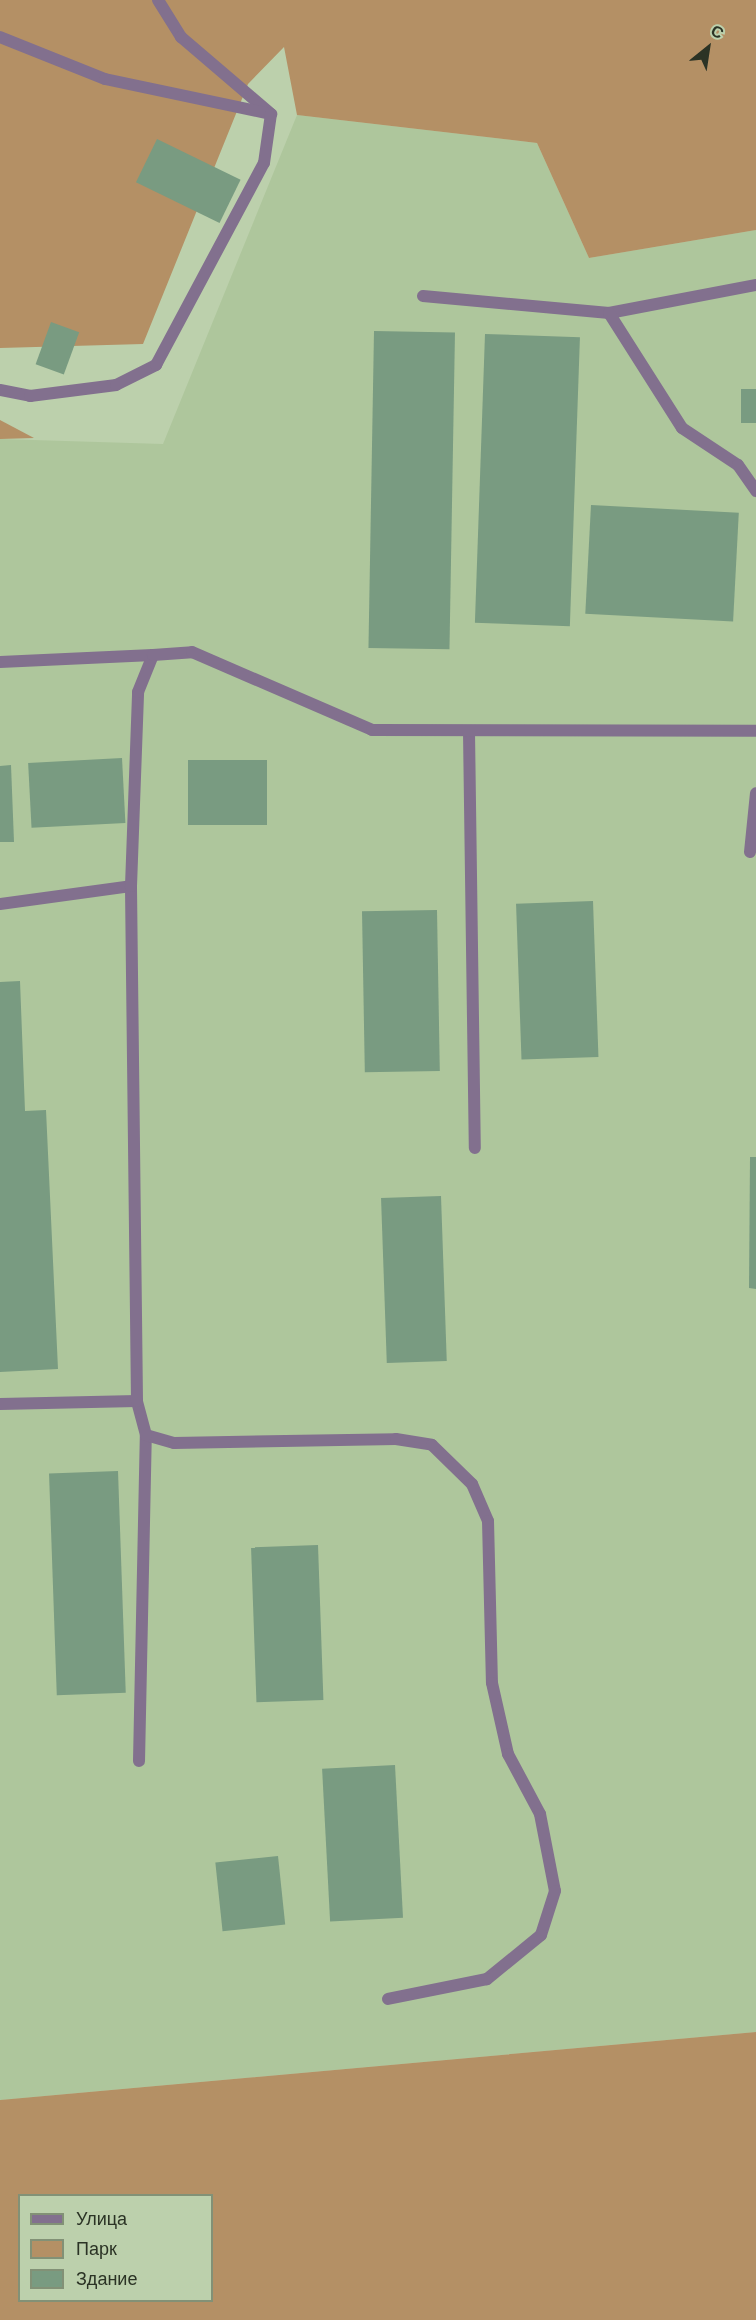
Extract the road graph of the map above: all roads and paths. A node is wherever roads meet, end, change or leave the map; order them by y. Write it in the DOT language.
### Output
graph roads {
  1 [pos="158,0"];
  2 [pos="0,37"];
  3 [pos="271,114"];
  4 [pos="756,285"];
  5 [pos="423,296"];
  6 [pos="609,313"];
  7 [pos="0,382"];
  8 [pos="0,390"];
  9 [pos="30,396"];
  10 [pos="756,491"];
  11 [pos="153,655"];
  12 [pos="0,662"];
  13 [pos="756,731"];
  14 [pos="468,732"];
  15 [pos="756,793"];
  16 [pos="750,852"];
  17 [pos="131,886"];
  18 [pos="0,904"];
  19 [pos="475,1148"];
  20 [pos="137,1401"];
  21 [pos="0,1404"];
  22 [pos="146,1435"];
  23 [pos="139,1761"];
  24 [pos="388,1999"];
  1 -- 3 [label="street"];
  2 -- 3 [label="street"];
  3 -- 9 [label="street"];
  4 -- 6 [label="street"];
  5 -- 6 [label="street"];
  6 -- 10 [label="street"];
  7 -- 9 [label="street"];
  8 -- 9 [label="street"];
  11 -- 12 [label="street"];
  11 -- 14 [label="street"];
  11 -- 17 [label="street"];
  13 -- 14 [label="street"];
  14 -- 19 [label="street"];
  15 -- 16 [label="street"];
  17 -- 18 [label="street"];
  17 -- 20 [label="street"];
  20 -- 21 [label="street"];
  20 -- 22 [label="street"];
  22 -- 23 [label="street"];
  22 -- 24 [label="street"];
}
